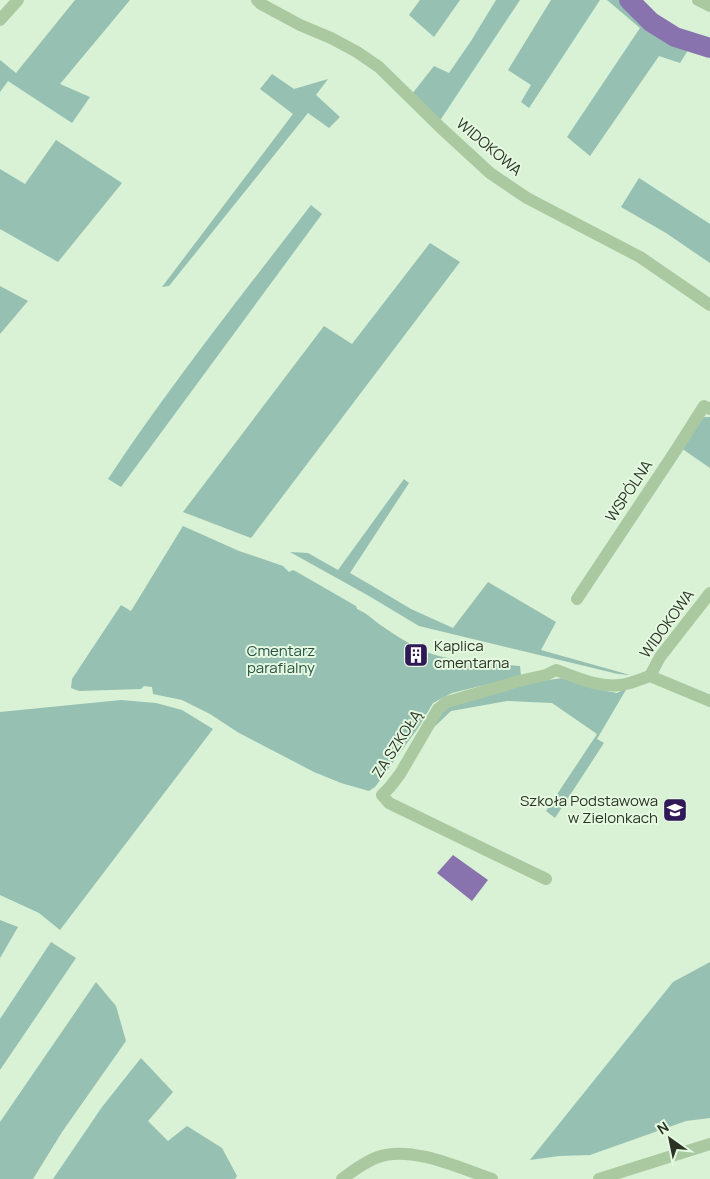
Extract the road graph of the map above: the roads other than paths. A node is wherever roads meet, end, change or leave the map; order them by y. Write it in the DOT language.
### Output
graph roads {
  1 [pos="18,0"];
  2 [pos="257,0"];
  3 [pos="698,0"];
  4 [pos="710,6"];
  5 [pos="0,20"];
  6 [pos="710,305"];
  7 [pos="710,409"];
  8 [pos="710,592"];
  9 [pos="577,599"];
  10 [pos="650,676"];
  11 [pos="710,702"];
  12 [pos="546,879"];
  13 [pos="710,1144"];
  14 [pos="342,1179"];
  15 [pos="492,1179"];
  16 [pos="599,1179"];
  1 -- 5 [label="street"];
  2 -- 6 [label="street, WIDOKOWA"];
  3 -- 4 [label="street"];
  7 -- 9 [label="street, WSPÓLNA"];
  8 -- 10 [label="street, WIDOKOWA"];
  10 -- 11 [label="street"];
  10 -- 12 [label="street, ZA SZKOŁĄ"];
  13 -- 16 [label="street"];
  14 -- 15 [label="street"];
}
